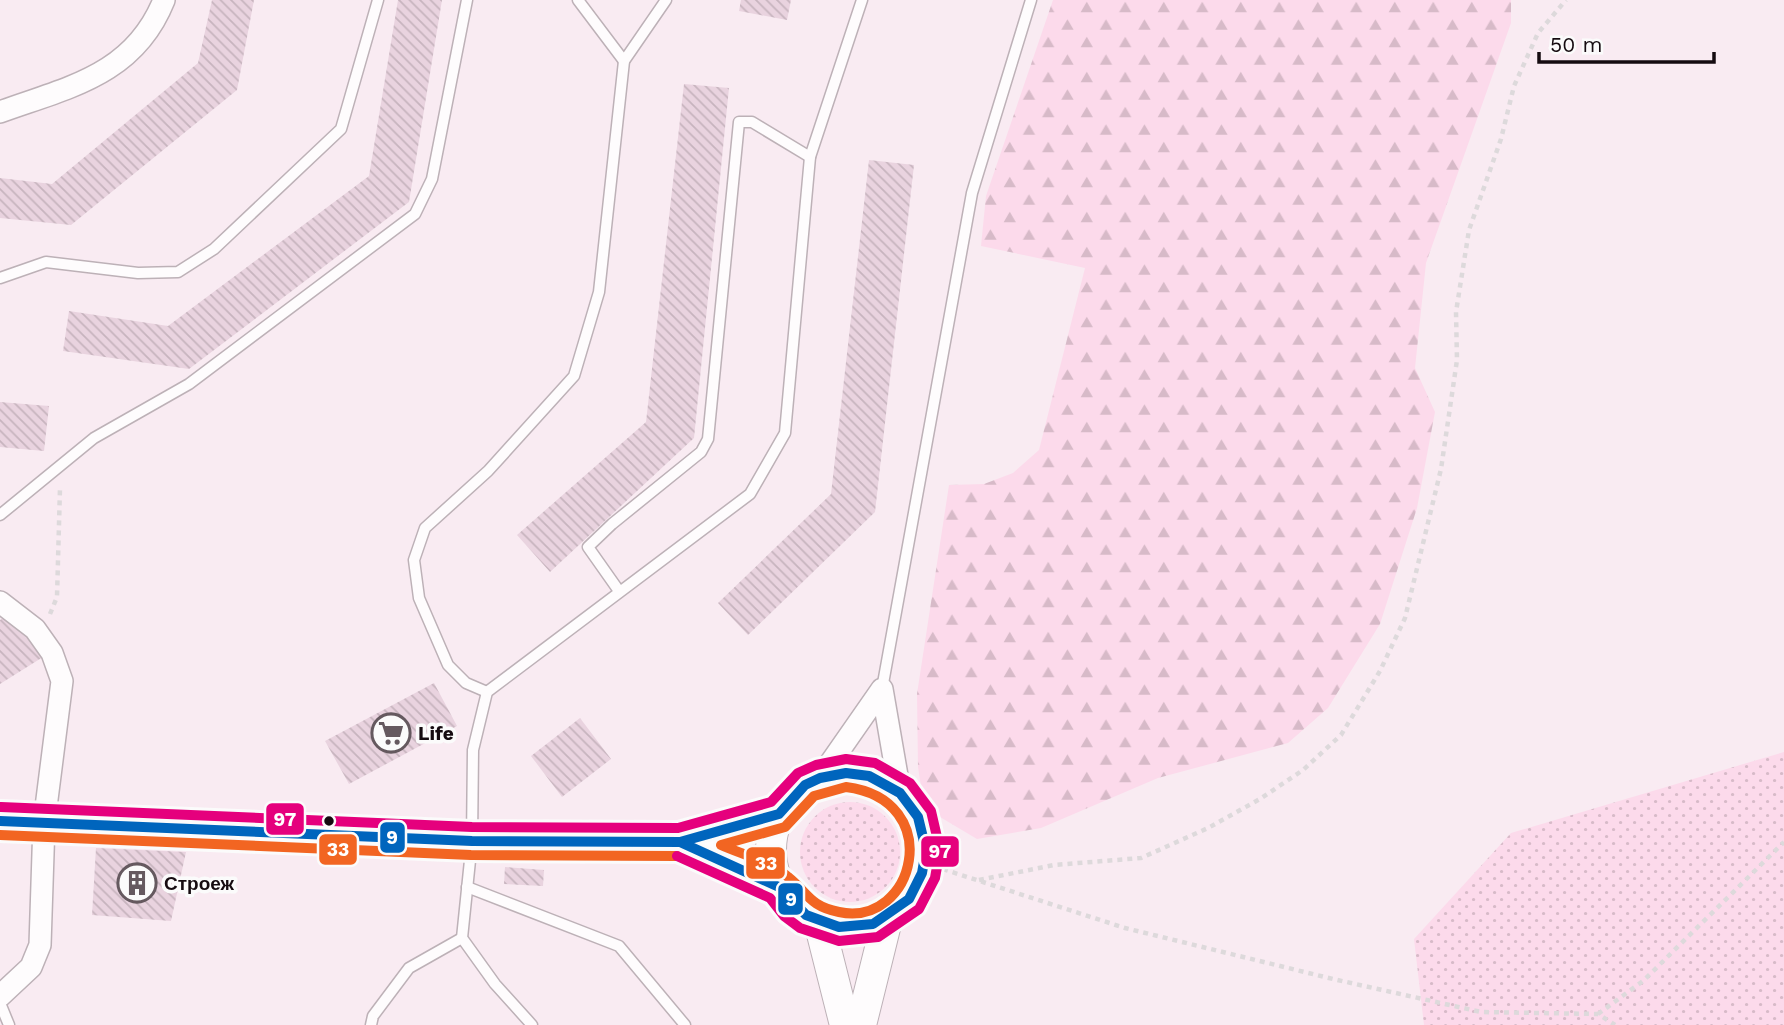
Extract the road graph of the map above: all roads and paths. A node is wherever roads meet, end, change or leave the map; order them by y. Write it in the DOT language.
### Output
graph roads {
  1 [pos="164,0"];
  2 [pos="378,0"];
  3 [pos="467,0"];
  4 [pos="578,0"];
  5 [pos="666,0"];
  6 [pos="862,0"];
  7 [pos="1031,0"];
  8 [pos="1566,0"];
  9 [pos="624,61"];
  10 [pos="0,112"];
  11 [pos="810,157"];
  12 [pos="0,278"];
  13 [pos="60,466"];
  14 [pos="0,515"];
  15 [pos="619,591"];
  16 [pos="0,602"];
  17 [pos="41,637"];
  18 [pos="882,689"];
  19 [pos="487,692"];
  20 [pos="820,778"];
  21 [pos="900,793"];
  22 [pos="779,814"];
  23 [pos="0,821"];
  24 [pos="44,823"];
  25 [pos="472,841"];
  26 [pos="680,842"];
  27 [pos="1784,842"];
  28 [pos="924,863"];
  29 [pos="979,880"];
  30 [pos="467,887"];
  31 [pos="779,887"];
  32 [pos="888,916"];
  33 [pos="819,922"];
  34 [pos="462,938"];
  35 [pos="0,996"];
  36 [pos="0,1003"];
  37 [pos="1598,1014"];
  38 [pos="9,1025"];
  39 [pos="371,1025"];
  40 [pos="532,1025"];
  41 [pos="685,1025"];
  42 [pos="845,1025"];
  43 [pos="861,1025"];
  44 [pos="1615,1025"];
  1 -- 10 [label="street"];
  2 -- 12 [label="lane"];
  3 -- 13 [label="lane"];
  4 -- 9 [label="lane"];
  5 -- 9 [label="lane"];
  6 -- 11 [label="lane"];
  7 -- 18 [label="lane"];
  8 -- 29 [label="path"];
  9 -- 19 [label="lane"];
  11 -- 15 [label="lane"];
  11 -- 15 [label="lane"];
  13 -- 14 [label="lane"];
  13 -- 17 [label="path"];
  15 -- 19 [label="lane"];
  16 -- 17 [label="street"];
  17 -- 24 [label="street"];
  18 -- 20 [label="street"];
  18 -- 21 [label="street"];
  19 -- 25 [label="lane"];
  20 -- 21 [label="street"];
  20 -- 22 [label="street"];
  21 -- 28 [label="street"];
  22 -- 26 [label="street"];
  22 -- 31 [label="street"];
  23 -- 24 [label="street"];
  24 -- 25 [label="street"];
  24 -- 35 [label="street"];
  25 -- 26 [label="street"];
  25 -- 30 [label="lane"];
  26 -- 31 [label="street"];
  27 -- 37 [label="path"];
  28 -- 29 [label="path"];
  28 -- 32 [label="street"];
  29 -- 37 [label="path"];
  30 -- 34 [label="lane"];
  30 -- 41 [label="lane"];
  31 -- 33 [label="street"];
  32 -- 33 [label="street"];
  32 -- 43 [label="street"];
  33 -- 42 [label="street"];
  34 -- 39 [label="lane"];
  34 -- 40 [label="lane"];
  36 -- 38 [label="lane"];
  37 -- 44 [label="path"];
}
